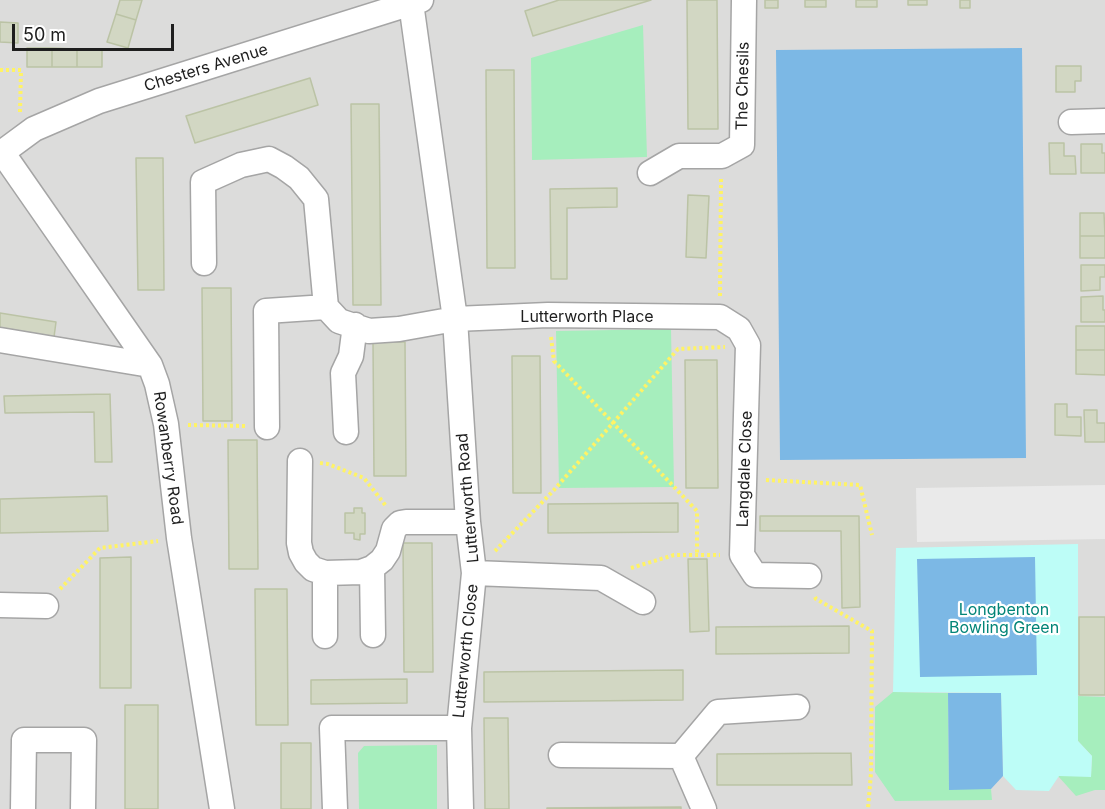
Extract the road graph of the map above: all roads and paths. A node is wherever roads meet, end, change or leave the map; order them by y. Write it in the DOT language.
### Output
graph roads {
  1 [pos="744,0"];
  2 [pos="416,2"];
  3 [pos="0,70"];
  4 [pos="1105,121"];
  5 [pos="1071,122"];
  6 [pos="7,148"];
  7 [pos="722,156"];
  8 [pos="650,173"];
  9 [pos="204,263"];
  10 [pos="326,307"];
  11 [pos="548,315"];
  12 [pos="720,317"];
  13 [pos="455,319"];
  14 [pos="355,326"];
  15 [pos="0,340"];
  16 [pos="748,345"];
  17 [pos="150,365"];
  18 [pos="613,423"];
  19 [pos="267,427"];
  20 [pos="346,432"];
  21 [pos="300,461"];
  22 [pos="744,479"];
  23 [pos="468,522"];
  24 [pos="872,535"];
  25 [pos="179,538"];
  26 [pos="697,555"];
  27 [pos="742,555"];
  28 [pos="372,568"];
  29 [pos="325,573"];
  30 [pos="474,573"];
  31 [pos="809,576"];
  32 [pos="601,578"];
  33 [pos="644,602"];
  34 [pos="0,605"];
  35 [pos="46,606"];
  36 [pos="373,635"];
  37 [pos="325,636"];
  38 [pos="797,707"];
  39 [pos="459,728"];
  40 [pos="561,755"];
  41 [pos="681,756"];
  42 [pos="23,809"];
  43 [pos="83,809"];
  44 [pos="222,809"];
  45 [pos="335,809"];
  46 [pos="461,809"];
  47 [pos="704,809"];
  48 [pos="868,809"];
  1 -- 7 [label="street, The Chesils"];
  2 -- 6 [label="street, Chesters Avenue"];
  2 -- 13 [label="street, Lutterworth Road"];
  3 -- 6 [label="path"];
  4 -- 5 [label="street"];
  6 -- 17 [label="street, Rowanberry Road"];
  7 -- 8 [label="street"];
  7 -- 12 [label="path"];
  9 -- 10 [label="street"];
  10 -- 14 [label="street"];
  10 -- 19 [label="street"];
  11 -- 12 [label="street, Lutterworth Place"];
  11 -- 13 [label="street, Lutterworth Place"];
  11 -- 18 [label="path"];
  12 -- 16 [label="street"];
  13 -- 14 [label="street"];
  13 -- 23 [label="street, Lutterworth Road"];
  14 -- 20 [label="street"];
  15 -- 17 [label="street"];
  16 -- 18 [label="path"];
  16 -- 22 [label="street, Langdale Close"];
  17 -- 25 [label="street, Rowanberry Road"];
  18 -- 26 [label="path"];
  18 -- 30 [label="path"];
  21 -- 29 [label="street"];
  22 -- 24 [label="path"];
  22 -- 27 [label="street, Langdale Close"];
  23 -- 28 [label="street"];
  23 -- 30 [label="street, Lutterworth Road"];
  25 -- 35 [label="path"];
  25 -- 44 [label="street, Rowanberry Road"];
  26 -- 27 [label="path"];
  26 -- 32 [label="path"];
  27 -- 31 [label="street"];
  28 -- 29 [label="street"];
  28 -- 36 [label="street"];
  29 -- 37 [label="street"];
  30 -- 32 [label="street, Lutterworth Road"];
  30 -- 39 [label="street, Lutterworth Close"];
  31 -- 48 [label="path"];
  32 -- 33 [label="street, Lutterworth Road"];
  34 -- 35 [label="street"];
  38 -- 41 [label="street"];
  39 -- 45 [label="street, Lutterworth Close"];
  39 -- 46 [label="street, Lutterworth Close"];
  40 -- 41 [label="street"];
  41 -- 47 [label="street"];
  42 -- 43 [label="street"];
}
